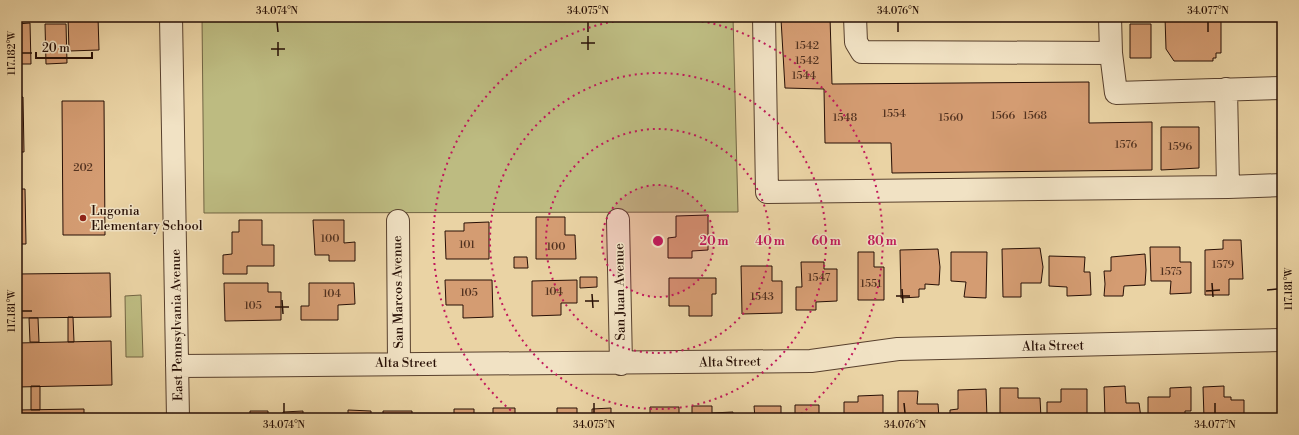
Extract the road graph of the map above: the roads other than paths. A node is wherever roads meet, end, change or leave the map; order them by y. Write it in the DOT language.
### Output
graph roads {
  1 [pos="171,17"];
  2 [pos="764,17"];
  3 [pos="856,17"];
  4 [pos="1110,17"];
  5 [pos="1111,53"];
  6 [pos="1282,88"];
  7 [pos="1226,89"];
  8 [pos="1282,185"];
  9 [pos="1228,187"];
  10 [pos="618,220"];
  11 [pos="398,221"];
  12 [pos="1282,340"];
  13 [pos="399,363"];
  14 [pos="621,364"];
  15 [pos="177,366"];
  16 [pos="178,418"];
  1 -- 15 [label="street, East Pennsylvania Avenue"];
  2 -- 9 [label="street"];
  3 -- 5 [label="street"];
  4 -- 5 [label="street"];
  5 -- 7 [label="street"];
  6 -- 7 [label="street"];
  7 -- 9 [label="street"];
  8 -- 9 [label="street"];
  10 -- 14 [label="street, San Juan Avenue"];
  11 -- 13 [label="street, San Marcos Avenue"];
  12 -- 14 [label="street, Alta Street"];
  13 -- 14 [label="street, Alta Street"];
  13 -- 15 [label="street, Alta Street"];
  15 -- 16 [label="street, East Pennsylvania Avenue"];
}
